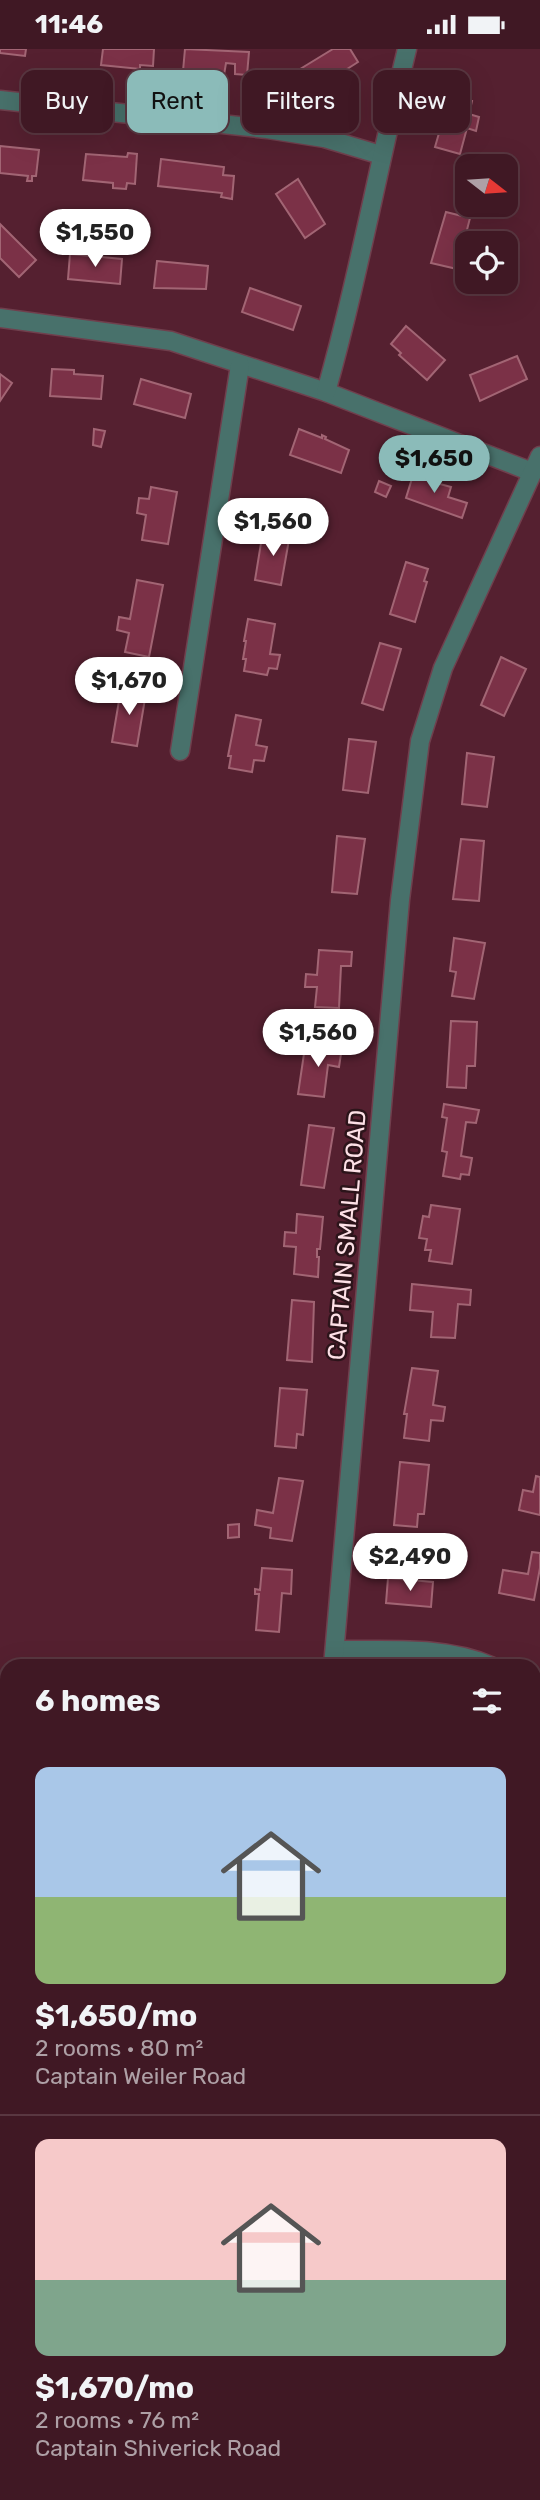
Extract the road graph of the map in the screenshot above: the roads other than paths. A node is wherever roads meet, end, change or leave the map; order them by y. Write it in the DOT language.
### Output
graph roads {
  1 [pos="407,49"];
  2 [pos="0,100"];
  3 [pos="381,155"];
  4 [pos="0,319"];
  5 [pos="240,365"];
  6 [pos="326,392"];
  7 [pos="536,464"];
  8 [pos="180,751"];
  9 [pos="334,1658"];
  10 [pos="469,1659"];
  1 -- 3 [label="street"];
  2 -- 3 [label="street"];
  3 -- 6 [label="street"];
  4 -- 5 [label="street"];
  5 -- 6 [label="street"];
  5 -- 8 [label="street"];
  6 -- 7 [label="street"];
  7 -- 9 [label="street, CAPTAIN SMALL ROAD"];
  9 -- 10 [label="street"];
}
